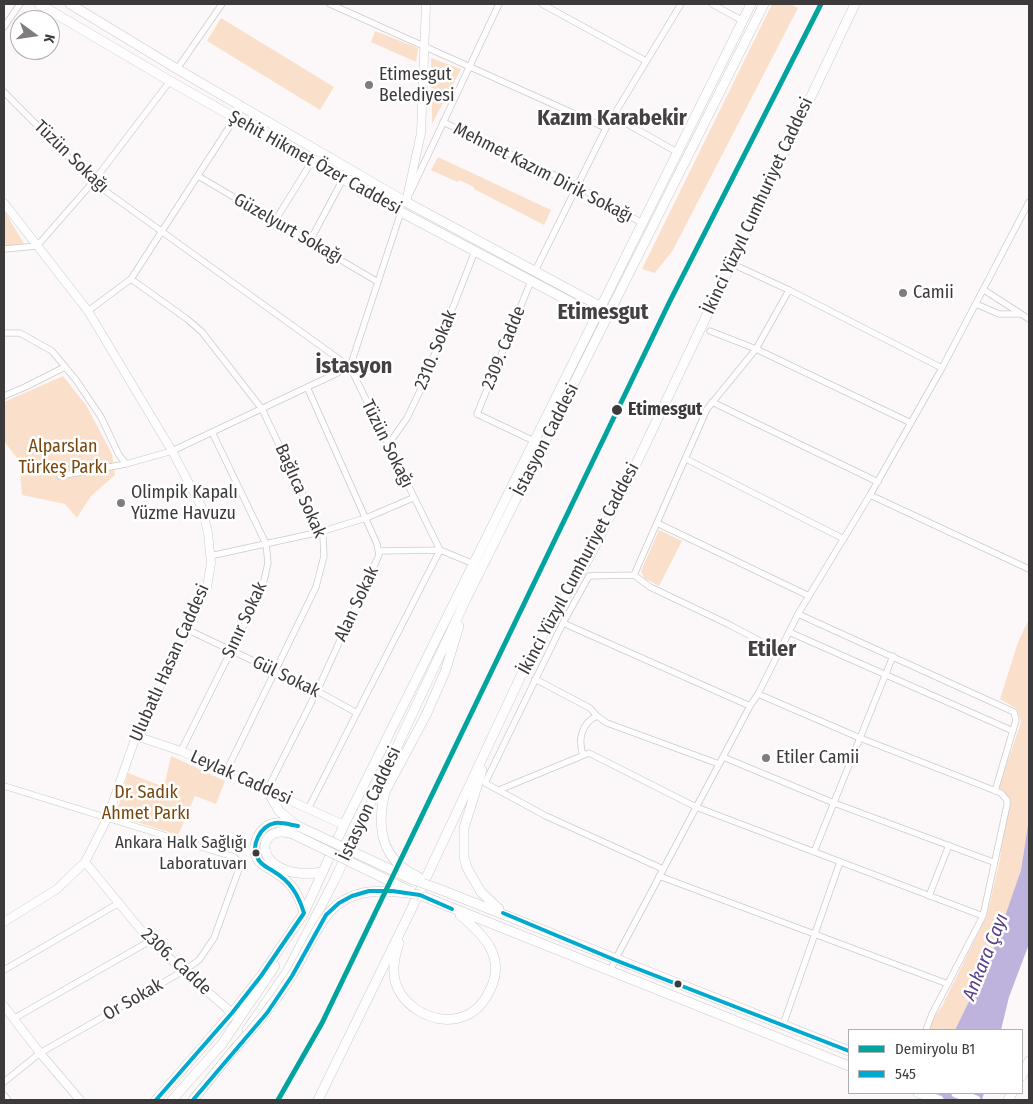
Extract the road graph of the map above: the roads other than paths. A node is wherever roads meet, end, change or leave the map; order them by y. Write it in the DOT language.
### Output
graph roads {
  1 [pos="20,4"];
  2 [pos="38,4"];
  3 [pos="70,4"];
  4 [pos="222,4"];
  5 [pos="330,4"];
  6 [pos="426,4"];
  7 [pos="499,4"];
  8 [pos="542,4"];
  9 [pos="681,4"];
  10 [pos="712,4"];
  11 [pos="751,4"];
  12 [pos="764,4"];
  13 [pos="855,4"];
  14 [pos="340,6"];
  15 [pos="743,21"];
  16 [pos="4,27"];
  17 [pos="423,47"];
  18 [pos="646,61"];
  19 [pos="469,68"];
  20 [pos="177,69"];
  21 [pos="170,81"];
  22 [pos="4,92"];
  23 [pos="613,116"];
  24 [pos="235,118"];
  25 [pos="443,122"];
  26 [pos="606,128"];
  27 [pos="677,152"];
  28 [pos="312,162"];
  29 [pos="198,176"];
  30 [pos="344,179"];
  31 [pos="93,182"];
  32 [pos="577,186"];
  33 [pos="406,202"];
  34 [pos="1029,202"];
  35 [pos="4,203"];
  36 [pos="401,212"];
  37 [pos="275,221"];
  38 [pos="642,223"];
  39 [pos="161,232"];
  40 [pos="310,241"];
  41 [pos="37,246"];
  42 [pos="4,249"];
  43 [pos="475,251"];
  44 [pos="739,267"];
  45 [pos="535,271"];
  46 [pos="131,279"];
  47 [pos="532,281"];
  48 [pos="378,282"];
  49 [pos="789,290"];
  50 [pos="984,290"];
  51 [pos="976,304"];
  52 [pos="600,306"];
  53 [pos="88,311"];
  54 [pos="1021,314"];
  55 [pos="596,315"];
  56 [pos="608,316"];
  57 [pos="1029,319"];
  58 [pos="710,331"];
  59 [pos="4,333"];
  60 [pos="756,349"];
  61 [pos="65,367"];
  62 [pos="350,367"];
  63 [pos="942,368"];
  64 [pos="307,387"];
  65 [pos="4,396"];
  66 [pos="712,402"];
  67 [pos="262,409"];
  68 [pos="911,424"];
  69 [pos="212,432"];
  70 [pos="534,441"];
  71 [pos="388,445"];
  72 [pos="172,451"];
  73 [pos="686,459"];
  74 [pos="126,464"];
  75 [pos="60,476"];
  76 [pos="878,482"];
  77 [pos="870,495"];
  78 [pos="413,498"];
  79 [pos="366,518"];
  80 [pos="657,523"];
  81 [pos="320,532"];
  82 [pos="844,539"];
  83 [pos="266,544"];
  84 [pos="440,550"];
  85 [pos="379,551"];
  86 [pos="210,556"];
  87 [pos="474,564"];
  88 [pos="1029,569"];
  89 [pos="634,574"];
  90 [pos="809,596"];
  91 [pos="467,597"];
  92 [pos="798,614"];
  93 [pos="562,623"];
  94 [pos="186,628"];
  95 [pos="789,632"];
  96 [pos="231,650"];
  97 [pos="779,651"];
  98 [pos="893,656"];
  99 [pos="275,671"];
  100 [pos="886,674"];
  101 [pos="535,679"];
  102 [pos="317,691"];
  103 [pos="758,694"];
  104 [pos="750,706"];
  105 [pos="357,713"];
  106 [pos="597,716"];
  107 [pos="1013,731"];
  108 [pos="136,736"];
  109 [pos="860,738"];
  110 [pos="488,748"];
  111 [pos="181,751"];
  112 [pos="583,755"];
  113 [pos="722,757"];
  114 [pos="719,764"];
  115 [pos="226,772"];
  116 [pos="4,786"];
  117 [pos="267,790"];
  118 [pos="499,790"];
  119 [pos="995,791"];
  120 [pos="834,803"];
  121 [pos="696,806"];
  122 [pos="308,809"];
  123 [pos="107,819"];
  124 [pos="344,825"];
  125 [pos="296,830"];
  126 [pos="949,846"];
  127 [pos="814,852"];
  128 [pos="86,862"];
  129 [pos="840,862"];
  130 [pos="994,862"];
  131 [pos="663,870"];
  132 [pos="323,872"];
  133 [pos="659,876"];
  134 [pos="439,889"];
  135 [pos="420,895"];
  136 [pos="929,896"];
  137 [pos="119,903"];
  138 [pos="452,909"];
  139 [pos="411,910"];
  140 [pos="304,913"];
  141 [pos="503,913"];
  142 [pos="982,916"];
  143 [pos="4,922"];
  144 [pos="814,934"];
  145 [pos="150,941"];
  146 [pos="615,960"];
  147 [pos="4,970"];
  148 [pos="185,970"];
  149 [pos="610,972"];
  150 [pos="948,984"];
  151 [pos="4,1006"];
  152 [pos="232,1012"];
  153 [pos="13,1019"];
  154 [pos="782,1025"];
  155 [pos="926,1029"];
  156 [pos="848,1051"];
  157 [pos="232,1052"];
  158 [pos="40,1053"];
  159 [pos="1029,1061"];
  160 [pos="848,1066"];
  161 [pos="1023,1074"];
  162 [pos="4,1082"];
  163 [pos="920,1094"];
  164 [pos="959,1094"];
  165 [pos="4,1095"];
  166 [pos="8,1100"];
  167 [pos="80,1100"];
  168 [pos="156,1100"];
  169 [pos="172,1100"];
  170 [pos="193,1100"];
  171 [pos="318,1100"];
  172 [pos="939,1100"];
  173 [pos="976,1100"];
  1 -- 16 [label="street"];
  2 -- 21 [label="main road, Şehit Hikmet Özer Caddesi"];
  3 -- 20 [label="main road, Şehit Hikmet Özer Caddesi"];
  4 -- 20 [label="street"];
  5 -- 14 [label="street"];
  6 -- 17 [label="street"];
  7 -- 19 [label="street"];
  8 -- 18 [label="street"];
  9 -- 18 [label="street"];
  10 -- 15 [label="street"];
  11 -- 15 [label="main road, İstasyon Caddesi"];
  12 -- 56 [label="main road, İstasyon Caddesi"];
  13 -- 110 [label="main road, İkinci Yüzyıl Cumhuriyet Caddesi"];
  14 -- 17 [label="street"];
  15 -- 27 [label="main road, İstasyon Caddesi"];
  17 -- 19 [label="street"];
  17 -- 33 [label="street"];
  18 -- 23 [label="street"];
  19 -- 25 [label="street"];
  19 -- 26 [label="street"];
  20 -- 21 [label="main road"];
  20 -- 33 [label="main road, Şehit Hikmet Özer Caddesi"];
  21 -- 24 [label="main road, Şehit Hikmet Özer Caddesi"];
  21 -- 31 [label="street"];
  22 -- 31 [label="street, Tüzün Sokağı"];
  23 -- 26 [label="street"];
  23 -- 27 [label="street"];
  24 -- 28 [label="main road, Şehit Hikmet Özer Caddesi"];
  24 -- 29 [label="street"];
  25 -- 32 [label="street, Mehmet Kazım Dirik Sokağı"];
  25 -- 33 [label="street"];
  26 -- 32 [label="street"];
  27 -- 38 [label="main road, İstasyon Caddesi"];
  28 -- 30 [label="main road, Şehit Hikmet Özer Caddesi"];
  28 -- 37 [label="street"];
  29 -- 37 [label="street, Güzelyurt Sokağı"];
  29 -- 39 [label="street"];
  30 -- 36 [label="main road, Şehit Hikmet Özer Caddesi"];
  30 -- 40 [label="street"];
  31 -- 39 [label="street, Tüzün Sokağı"];
  31 -- 41 [label="street"];
  32 -- 38 [label="street, Mehmet Kazım Dirik Sokağı"];
  32 -- 45 [label="street"];
  33 -- 36 [label="main road"];
  33 -- 45 [label="main road, Şehit Hikmet Özer Caddesi"];
  34 -- 50 [label="street"];
  35 -- 41 [label="street, Ulubatlı Hasan Caddesi"];
  36 -- 43 [label="main road, Şehit Hikmet Özer Caddesi"];
  36 -- 48 [label="street"];
  37 -- 40 [label="street, Güzelyurt Sokağı"];
  38 -- 52 [label="main road, İstasyon Caddesi"];
  39 -- 46 [label="street"];
  39 -- 62 [label="street, Tüzün Sokağı"];
  40 -- 48 [label="street, Güzelyurt Sokağı"];
  41 -- 42 [label="street"];
  41 -- 53 [label="street, Ulubatlı Hasan Caddesi"];
  43 -- 47 [label="main road, Şehit Hikmet Özer Caddesi"];
  43 -- 71 [label="street, 2310. Sokak"];
  44 -- 49 [label="street"];
  45 -- 52 [label="main road, Şehit Hikmet Özer Caddesi"];
  46 -- 53 [label="street"];
  46 -- 67 [label="street, Bağlıca Sokak"];
  47 -- 55 [label="main road, Şehit Hikmet Özer Caddesi"];
  47 -- 70 [label="street, 2309. Cadde"];
  48 -- 62 [label="street"];
  49 -- 60 [label="street"];
  49 -- 63 [label="street"];
  50 -- 51 [label="street"];
  50 -- 54 [label="street"];
  51 -- 54 [label="street"];
  51 -- 63 [label="street"];
  52 -- 55 [label="main road, İstasyon Caddesi"];
  52 -- 56 [label="main road, Şehit Hikmet Özer Caddesi"];
  53 -- 72 [label="street, Ulubatlı Hasan Caddesi"];
  54 -- 57 [label="street"];
  55 -- 56 [label="main road, Şehit Hikmet Özer Caddesi"];
  55 -- 70 [label="main road, İstasyon Caddesi"];
  56 -- 91 [label="main road, İstasyon Caddesi"];
  58 -- 60 [label="street"];
  59 -- 61 [label="street"];
  60 -- 66 [label="street"];
  60 -- 68 [label="street"];
  61 -- 65 [label="street"];
  61 -- 74 [label="street"];
  62 -- 64 [label="street"];
  62 -- 71 [label="street, Tüzün Sokağı"];
  63 -- 68 [label="street"];
  64 -- 67 [label="street"];
  64 -- 79 [label="street, Alan Sokak"];
  66 -- 73 [label="street"];
  66 -- 76 [label="street"];
  67 -- 69 [label="street"];
  67 -- 81 [label="street, Bağlıca Sokak"];
  68 -- 76 [label="street"];
  69 -- 72 [label="street"];
  69 -- 83 [label="street, Sınır Sokak"];
  70 -- 87 [label="main road, İstasyon Caddesi"];
  71 -- 78 [label="street, Tüzün Sokağı"];
  72 -- 74 [label="street"];
  72 -- 86 [label="street, Ulubatlı Hasan Caddesi"];
  73 -- 80 [label="street"];
  73 -- 82 [label="street"];
  74 -- 75 [label="street"];
  76 -- 77 [label="street"];
  77 -- 82 [label="street"];
  77 -- 88 [label="street"];
  78 -- 79 [label="street"];
  78 -- 84 [label="street, Tüzün Sokağı"];
  79 -- 81 [label="street"];
  79 -- 85 [label="street, Alan Sokak"];
  80 -- 89 [label="street"];
  80 -- 90 [label="street"];
  81 -- 83 [label="street"];
  81 -- 99 [label="street, Bağlıca Sokak"];
  82 -- 90 [label="street"];
  83 -- 86 [label="street"];
  83 -- 96 [label="street, Sınır Sokak"];
  84 -- 85 [label="street"];
  84 -- 87 [label="street"];
  84 -- 105 [label="street"];
  85 -- 102 [label="street, Alan Sokak"];
  86 -- 94 [label="street, Ulubatlı Hasan Caddesi"];
  87 -- 124 [label="main road, İstasyon Caddesi"];
  89 -- 93 [label="street"];
  89 -- 97 [label="street"];
  90 -- 92 [label="street"];
  91 -- 134 [label="main road, bridge"];
  91 -- 157 [label="main road, İstasyon Caddesi"];
  92 -- 95 [label="street"];
  92 -- 98 [label="street"];
  93 -- 101 [label="street"];
  93 -- 104 [label="street"];
  94 -- 96 [label="street, Gül Sokak"];
  94 -- 108 [label="street, Ulubatlı Hasan Caddesi"];
  95 -- 97 [label="street"];
  95 -- 100 [label="street"];
  96 -- 99 [label="street, Gül Sokak"];
  96 -- 111 [label="street, Sınır Sokak"];
  97 -- 103 [label="street"];
  98 -- 100 [label="street"];
  98 -- 107 [label="street"];
  99 -- 102 [label="street, Gül Sokak"];
  99 -- 115 [label="street, Bağlıca Sokak"];
  100 -- 107 [label="street"];
  100 -- 109 [label="street"];
  101 -- 106 [label="street"];
  101 -- 118 [label="street"];
  102 -- 105 [label="street, Gül Sokak"];
  102 -- 117 [label="street, Alan Sokak"];
  103 -- 104 [label="street"];
  103 -- 109 [label="street"];
  104 -- 113 [label="street"];
  105 -- 122 [label="street"];
  106 -- 112 [label="street"];
  106 -- 114 [label="street"];
  107 -- 119 [label="street"];
  108 -- 111 [label="street, Leylak Caddesi"];
  108 -- 123 [label="street, Ulubatlı Hasan Caddesi"];
  109 -- 119 [label="street"];
  109 -- 120 [label="street"];
  110 -- 139 [label="main road, İkinci Yüzyıl Cumhuriyet Caddesi"];
  110 -- 141 [label="main road"];
  111 -- 115 [label="street, Leylak Caddesi"];
  112 -- 118 [label="street"];
  112 -- 121 [label="street"];
  113 -- 114 [label="street"];
  113 -- 120 [label="street"];
  114 -- 121 [label="street"];
  115 -- 117 [label="street, Leylak Caddesi"];
  116 -- 123 [label="street"];
  117 -- 122 [label="street, Leylak Caddesi"];
  117 -- 125 [label="main road"];
  118 -- 131 [label="street"];
  119 -- 130 [label="street"];
  120 -- 126 [label="street"];
  120 -- 127 [label="street"];
  121 -- 127 [label="street"];
  121 -- 131 [label="street"];
  122 -- 124 [label="street, Leylak Caddesi"];
  123 -- 128 [label="street, Ulubatlı Hasan Caddesi"];
  123 -- 148 [label="street, Or Sokak"];
  124 -- 132 [label="main road, İstasyon Caddesi"];
  125 -- 132 [label="main road"];
  125 -- 134 [label="main road, bridge"];
  125 -- 135 [label="main road, bridge"];
  125 -- 140 [label="main road"];
  126 -- 130 [label="street"];
  126 -- 136 [label="street"];
  127 -- 129 [label="street"];
  128 -- 137 [label="street, 2306. Cadde"];
  128 -- 143 [label="street, Ulubatlı Hasan Caddesi"];
  129 -- 136 [label="street"];
  129 -- 144 [label="street"];
  130 -- 142 [label="street"];
  131 -- 133 [label="street"];
  132 -- 140 [label="main road, İstasyon Caddesi"];
  133 -- 144 [label="street"];
  133 -- 146 [label="street"];
  134 -- 141 [label="main road"];
  135 -- 138 [label="main road"];
  135 -- 157 [label="main road, bridge"];
  136 -- 142 [label="street"];
  137 -- 145 [label="street, 2306. Cadde"];
  137 -- 147 [label="street"];
  138 -- 139 [label="main road"];
  138 -- 149 [label="main road"];
  139 -- 171 [label="main road, İkinci Yüzyıl Cumhuriyet Caddesi"];
  140 -- 152 [label="main road"];
  140 -- 169 [label="main road"];
  141 -- 146 [label="main road"];
  142 -- 150 [label="street"];
  144 -- 150 [label="street"];
  144 -- 154 [label="street"];
  145 -- 148 [label="street, 2306. Cadde"];
  145 -- 153 [label="street"];
  146 -- 149 [label="street"];
  146 -- 154 [label="main road"];
  148 -- 152 [label="street, 2306. Cadde"];
  148 -- 158 [label="street, Or Sokak"];
  149 -- 160 [label="main road"];
  150 -- 155 [label="street"];
  151 -- 153 [label="street"];
  152 -- 168 [label="main road"];
  153 -- 158 [label="street"];
  154 -- 156 [label="main road"];
  157 -- 170 [label="main road"];
  158 -- 162 [label="street, Or Sokak"];
  158 -- 167 [label="street"];
  159 -- 161 [label="main road"];
  163 -- 172 [label="main road"];
  164 -- 173 [label="main road"];
  165 -- 166 [label="street"];
}
